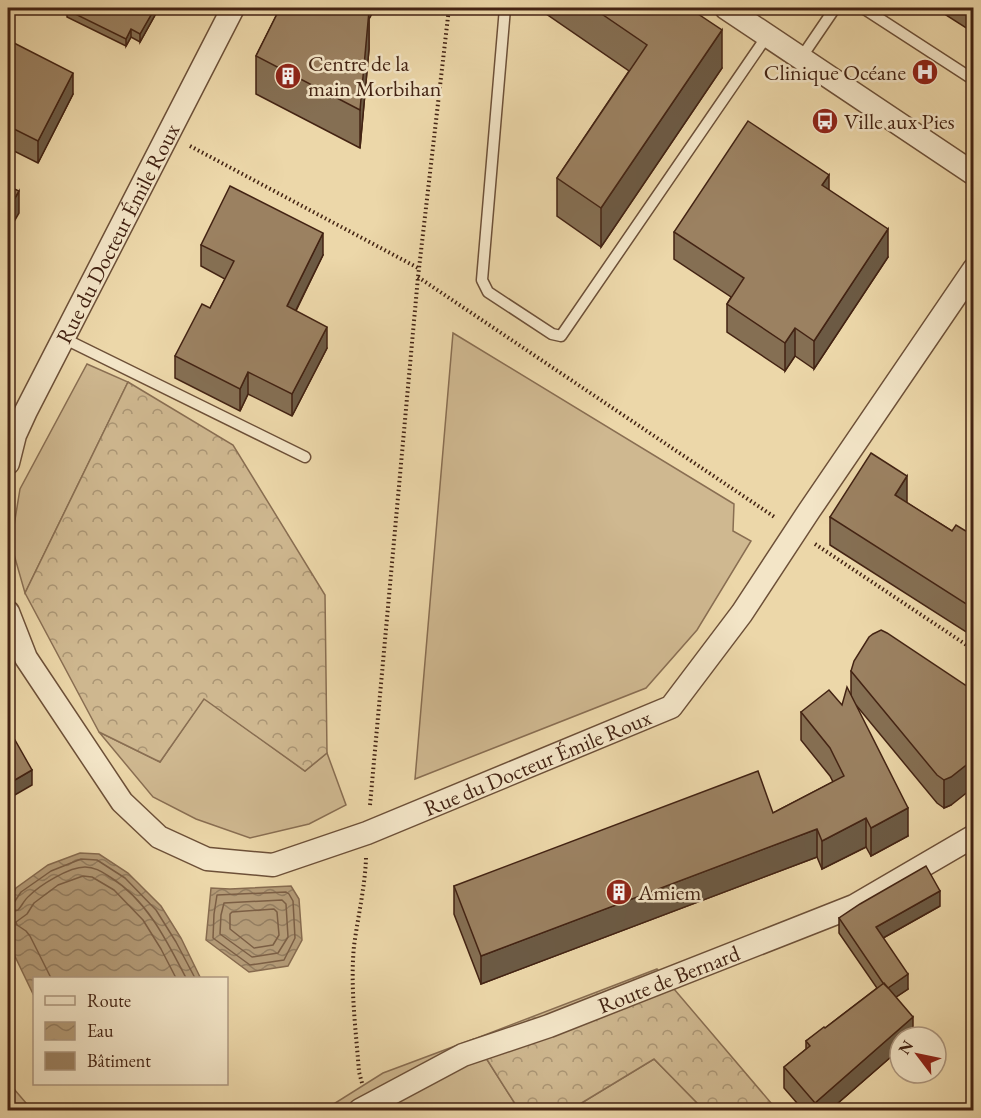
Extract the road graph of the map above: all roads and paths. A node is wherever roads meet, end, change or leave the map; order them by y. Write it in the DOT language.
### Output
graph roads {
  1 [pos="233,8"];
  2 [pos="449,8"];
  3 [pos="506,8"];
  4 [pos="726,8"];
  5 [pos="835,8"];
  6 [pos="863,8"];
  7 [pos="767,36"];
  8 [pos="801,58"];
  9 [pos="974,80"];
  10 [pos="168,134"];
  11 [pos="974,174"];
  12 [pos="420,269"];
  13 [pos="974,269"];
  14 [pos="418,277"];
  15 [pos="63,338"];
  16 [pos="305,457"];
  17 [pos="8,463"];
  18 [pos="796,531"];
  19 [pos="8,612"];
  20 [pos="974,650"];
  21 [pos="367,833"];
  22 [pos="974,836"];
  23 [pos="364,1109"];
  1 -- 10 [label="street, Rue du Docteur Émile Roux"];
  2 -- 12 [label="path"];
  3 -- 7 [label="lane"];
  4 -- 7 [label="street"];
  5 -- 8 [label="lane"];
  6 -- 9 [label="lane"];
  7 -- 8 [label="street"];
  8 -- 11 [label="street"];
  10 -- 12 [label="path"];
  10 -- 15 [label="street, Rue du Docteur Émile Roux"];
  12 -- 14 [label="path"];
  13 -- 18 [label="street, Rue du Docteur Émile Roux"];
  14 -- 18 [label="path"];
  14 -- 21 [label="path"];
  15 -- 16 [label="lane"];
  15 -- 17 [label="street, Rue du Docteur Émile Roux"];
  18 -- 20 [label="path"];
  18 -- 21 [label="street, Rue du Docteur Émile Roux"];
  19 -- 21 [label="street, Rue du Docteur Émile Roux"];
  21 -- 23 [label="path"];
  22 -- 23 [label="street, Route de Bernard"];
}
